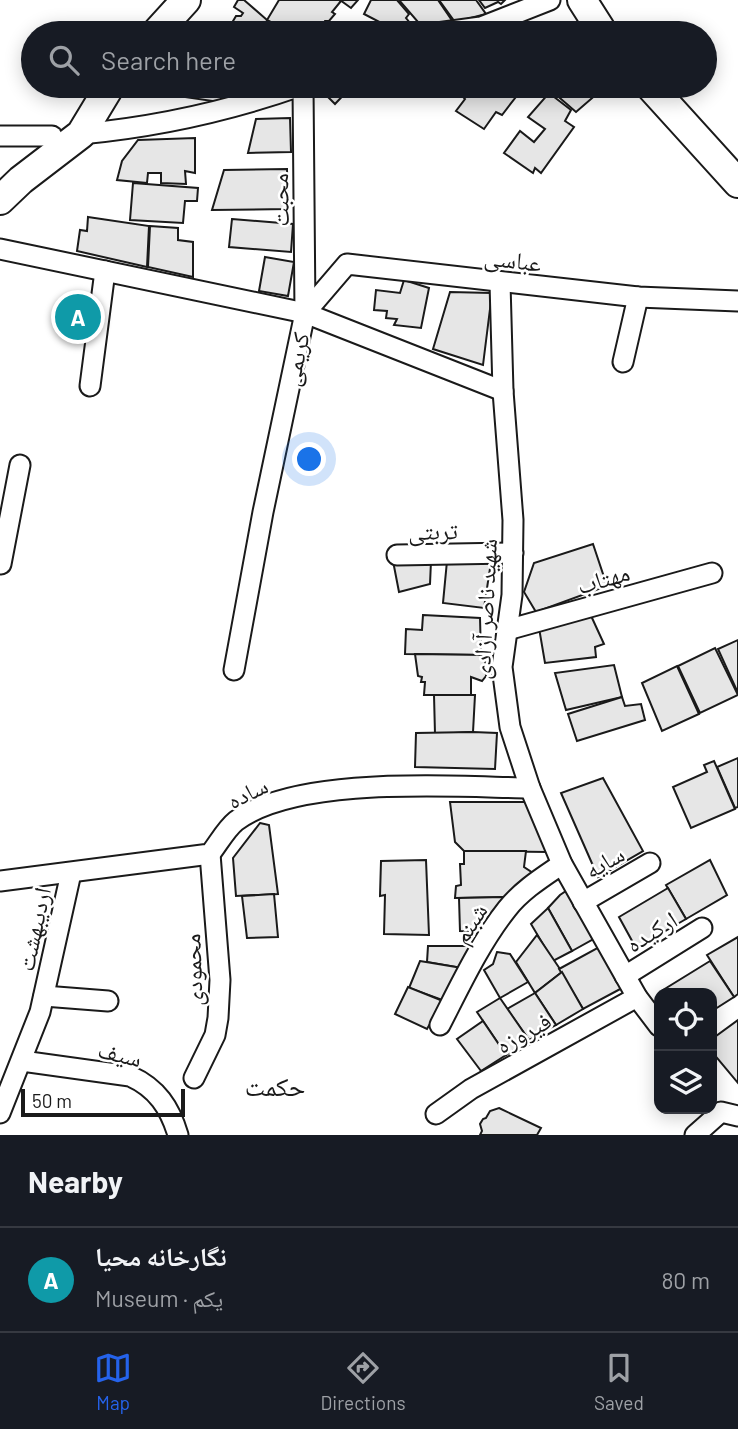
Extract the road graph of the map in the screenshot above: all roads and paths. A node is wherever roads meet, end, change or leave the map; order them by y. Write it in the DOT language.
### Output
graph roads {
  1 [pos="186,0"];
  2 [pos="550,0"];
  3 [pos="582,0"];
  4 [pos="167,21"];
  5 [pos="496,21"];
  6 [pos="596,21"];
  7 [pos="95,98"];
  8 [pos="102,98"];
  9 [pos="265,98"];
  10 [pos="301,98"];
  11 [pos="661,98"];
  12 [pos="81,134"];
  13 [pos="0,136"];
  14 [pos="52,136"];
  15 [pos="21,180"];
  16 [pos="738,183"];
  17 [pos="0,200"];
  18 [pos="0,249"];
  19 [pos="106,271"];
  20 [pos="500,283"];
  21 [pos="638,297"];
  22 [pos="738,300"];
  23 [pos="305,313"];
  24 [pos="623,362"];
  25 [pos="90,386"];
  26 [pos="503,391"];
  27 [pos="20,466"];
  28 [pos="5,511"];
  29 [pos="513,553"];
  30 [pos="397,555"];
  31 [pos="1,564"];
  32 [pos="712,573"];
  33 [pos="508,630"];
  34 [pos="234,670"];
  35 [pos="530,788"];
  36 [pos="210,854"];
  37 [pos="650,863"];
  38 [pos="562,864"];
  39 [pos="71,873"];
  40 [pos="0,881"];
  41 [pos="583,902"];
  42 [pos="702,928"];
  43 [pos="625,976"];
  44 [pos="44,996"];
  45 [pos="637,997"];
  46 [pos="108,1001"];
  47 [pos="654,1019"];
  48 [pos="440,1025"];
  49 [pos="22,1061"];
  50 [pos="194,1078"];
  51 [pos="723,1109"];
  52 [pos="0,1113"];
  53 [pos="436,1114"];
  54 [pos="178,1135"];
  55 [pos="695,1135"];
  1 -- 4 [label="main road"];
  2 -- 5 [label="street"];
  3 -- 6 [label="main road"];
  7 -- 14 [label="main road"];
  8 -- 12 [label="main road"];
  9 -- 12 [label="street"];
  10 -- 23 [label="street, محبت"];
  11 -- 16 [label="main road"];
  12 -- 15 [label="main road"];
  13 -- 14 [label="street"];
  14 -- 15 [label="main road"];
  15 -- 17 [label="main road"];
  18 -- 19 [label="street, کریمی"];
  19 -- 23 [label="street, کریمی"];
  19 -- 25 [label="street"];
  20 -- 21 [label="street, عباسی"];
  20 -- 23 [label="street, عباسی"];
  20 -- 26 [label="street, شهید ناصر آزادی"];
  21 -- 22 [label="street, عباسی"];
  21 -- 24 [label="street"];
  23 -- 26 [label="street"];
  23 -- 34 [label="street, کریمی"];
  26 -- 29 [label="street, شهید ناصر آزادی"];
  27 -- 28 [label="street"];
  28 -- 31 [label="street"];
  29 -- 30 [label="street, تربتی"];
  29 -- 33 [label="street, شهید ناصر آزادی"];
  32 -- 33 [label="street, مهتاب"];
  33 -- 35 [label="street, شهید ناصر آزادی"];
  35 -- 36 [label="street, ساده"];
  35 -- 38 [label="street, شهید ناصر آزادی"];
  36 -- 39 [label="street"];
  36 -- 50 [label="street, محمودی"];
  37 -- 41 [label="street, سایه"];
  38 -- 41 [label="street, شهید ناصر آزادی"];
  38 -- 48 [label="street, شبنم"];
  39 -- 40 [label="street"];
  39 -- 44 [label="street, اردیبهشت"];
  41 -- 43 [label="street, شهید ناصر آزادی"];
  42 -- 43 [label="street, ارکیده"];
  43 -- 45 [label="street, شهید ناصر آزادی"];
  44 -- 46 [label="street"];
  44 -- 49 [label="street, اردیبهشت"];
  45 -- 47 [label="street, شهید ناصر آزادی"];
  45 -- 53 [label="street, فیروزه"];
  49 -- 52 [label="street, اردیبهشت"];
  49 -- 54 [label="street, سیف"];
  51 -- 55 [label="street"];
}
